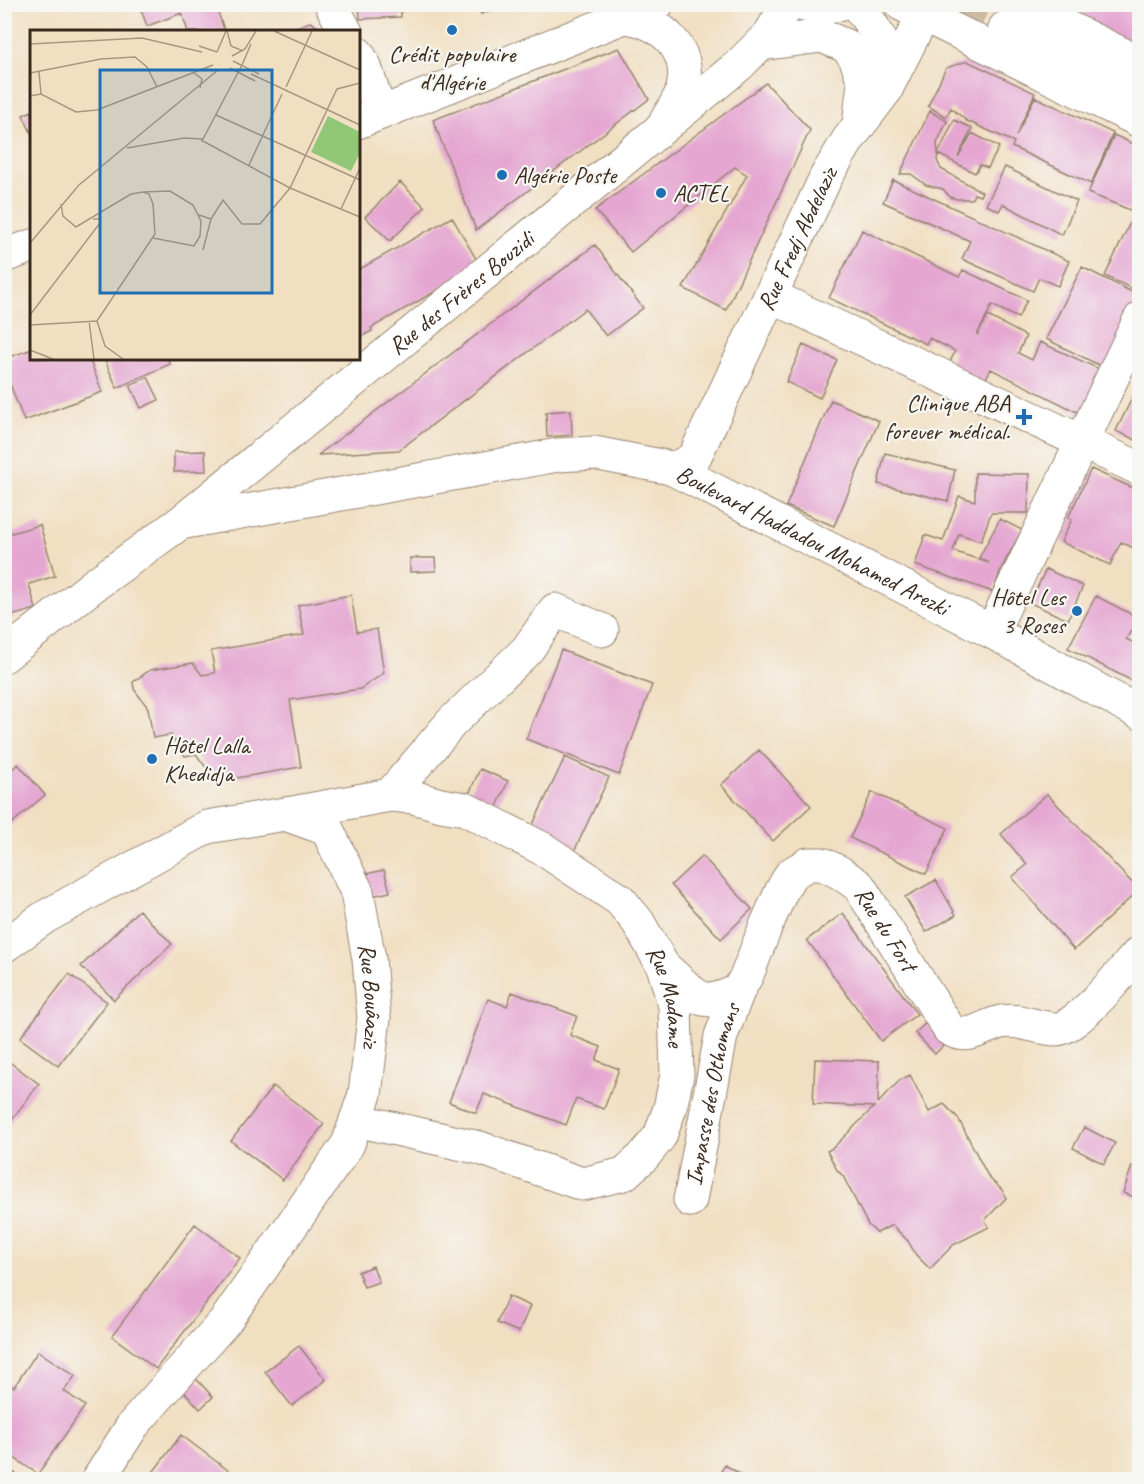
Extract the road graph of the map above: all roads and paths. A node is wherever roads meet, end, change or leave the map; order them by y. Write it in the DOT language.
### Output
graph roads {
  1 [pos="331,4"];
  2 [pos="657,4"];
  3 [pos="788,4"];
  4 [pos="799,4"];
  5 [pos="839,4"];
  6 [pos="856,4"];
  7 [pos="918,8"];
  8 [pos="1012,16"];
  9 [pos="626,17"];
  10 [pos="345,30"];
  11 [pos="761,44"];
  12 [pos="360,57"];
  13 [pos="1140,63"];
  14 [pos="885,91"];
  15 [pos="1140,93"];
  16 [pos="369,117"];
  17 [pos="1140,121"];
  18 [pos="858,126"];
  19 [pos="662,127"];
  20 [pos="30,247"];
  21 [pos="4,256"];
  22 [pos="771,296"];
  23 [pos="1140,319"];
  24 [pos="1082,442"];
  25 [pos="671,468"];
  26 [pos="1140,469"];
  27 [pos="180,523"];
  28 [pos="602,630"];
  29 [pos="992,633"];
  30 [pos="4,656"];
  31 [pos="1140,713"];
  32 [pos="390,795"];
  33 [pos="285,814"];
  34 [pos="4,946"];
  35 [pos="1140,952"];
  36 [pos="663,966"];
  37 [pos="738,990"];
  38 [pos="356,1120"];
  39 [pos="690,1200"];
  40 [pos="98,1479"];
  1 -- 10 [label="street"];
  2 -- 9 [label="street"];
  3 -- 11 [label="street, Rue des Frères Bouzidi"];
  4 -- 5 [label="street"];
  6 -- 14 [label="street"];
  7 -- 14 [label="street, Rue Fredj Abdelaziz"];
  7 -- 17 [label="street"];
  8 -- 13 [label="street"];
  8 -- 15 [label="street"];
  9 -- 16 [label="street"];
  9 -- 19 [label="street"];
  11 -- 18 [label="street"];
  11 -- 19 [label="street, Rue des Frères Bouzidi"];
  12 -- 16 [label="street"];
  14 -- 18 [label="street, Rue Fredj Abdelaziz"];
  18 -- 22 [label="street, Rue Fredj Abdelaziz"];
  19 -- 27 [label="street, Rue des Frères Bouzidi"];
  20 -- 21 [label="street"];
  22 -- 24 [label="street"];
  22 -- 25 [label="street, Rue Fredj Abdelaziz"];
  23 -- 24 [label="street"];
  24 -- 26 [label="street"];
  24 -- 29 [label="street"];
  25 -- 27 [label="street, Boulevard Haddadou Mohamed Arezki"];
  25 -- 29 [label="street, Boulevard Haddadou Mohamed Arezki"];
  27 -- 30 [label="street, Rue des Frères Bouzidi"];
  28 -- 32 [label="street"];
  29 -- 31 [label="street, Boulevard Haddadou Mohamed Arezki"];
  32 -- 33 [label="street, Rue Madame"];
  32 -- 36 [label="street, Rue Madame"];
  33 -- 34 [label="street, Rue Bouâaziz"];
  33 -- 38 [label="street, Rue Bouâaziz"];
  35 -- 37 [label="street, Rue du Fort"];
  36 -- 37 [label="street"];
  36 -- 38 [label="street, Rue Madame"];
  37 -- 39 [label="street, Impasse des Othomans"];
  38 -- 40 [label="street, Rue Bouâaziz"];
}
